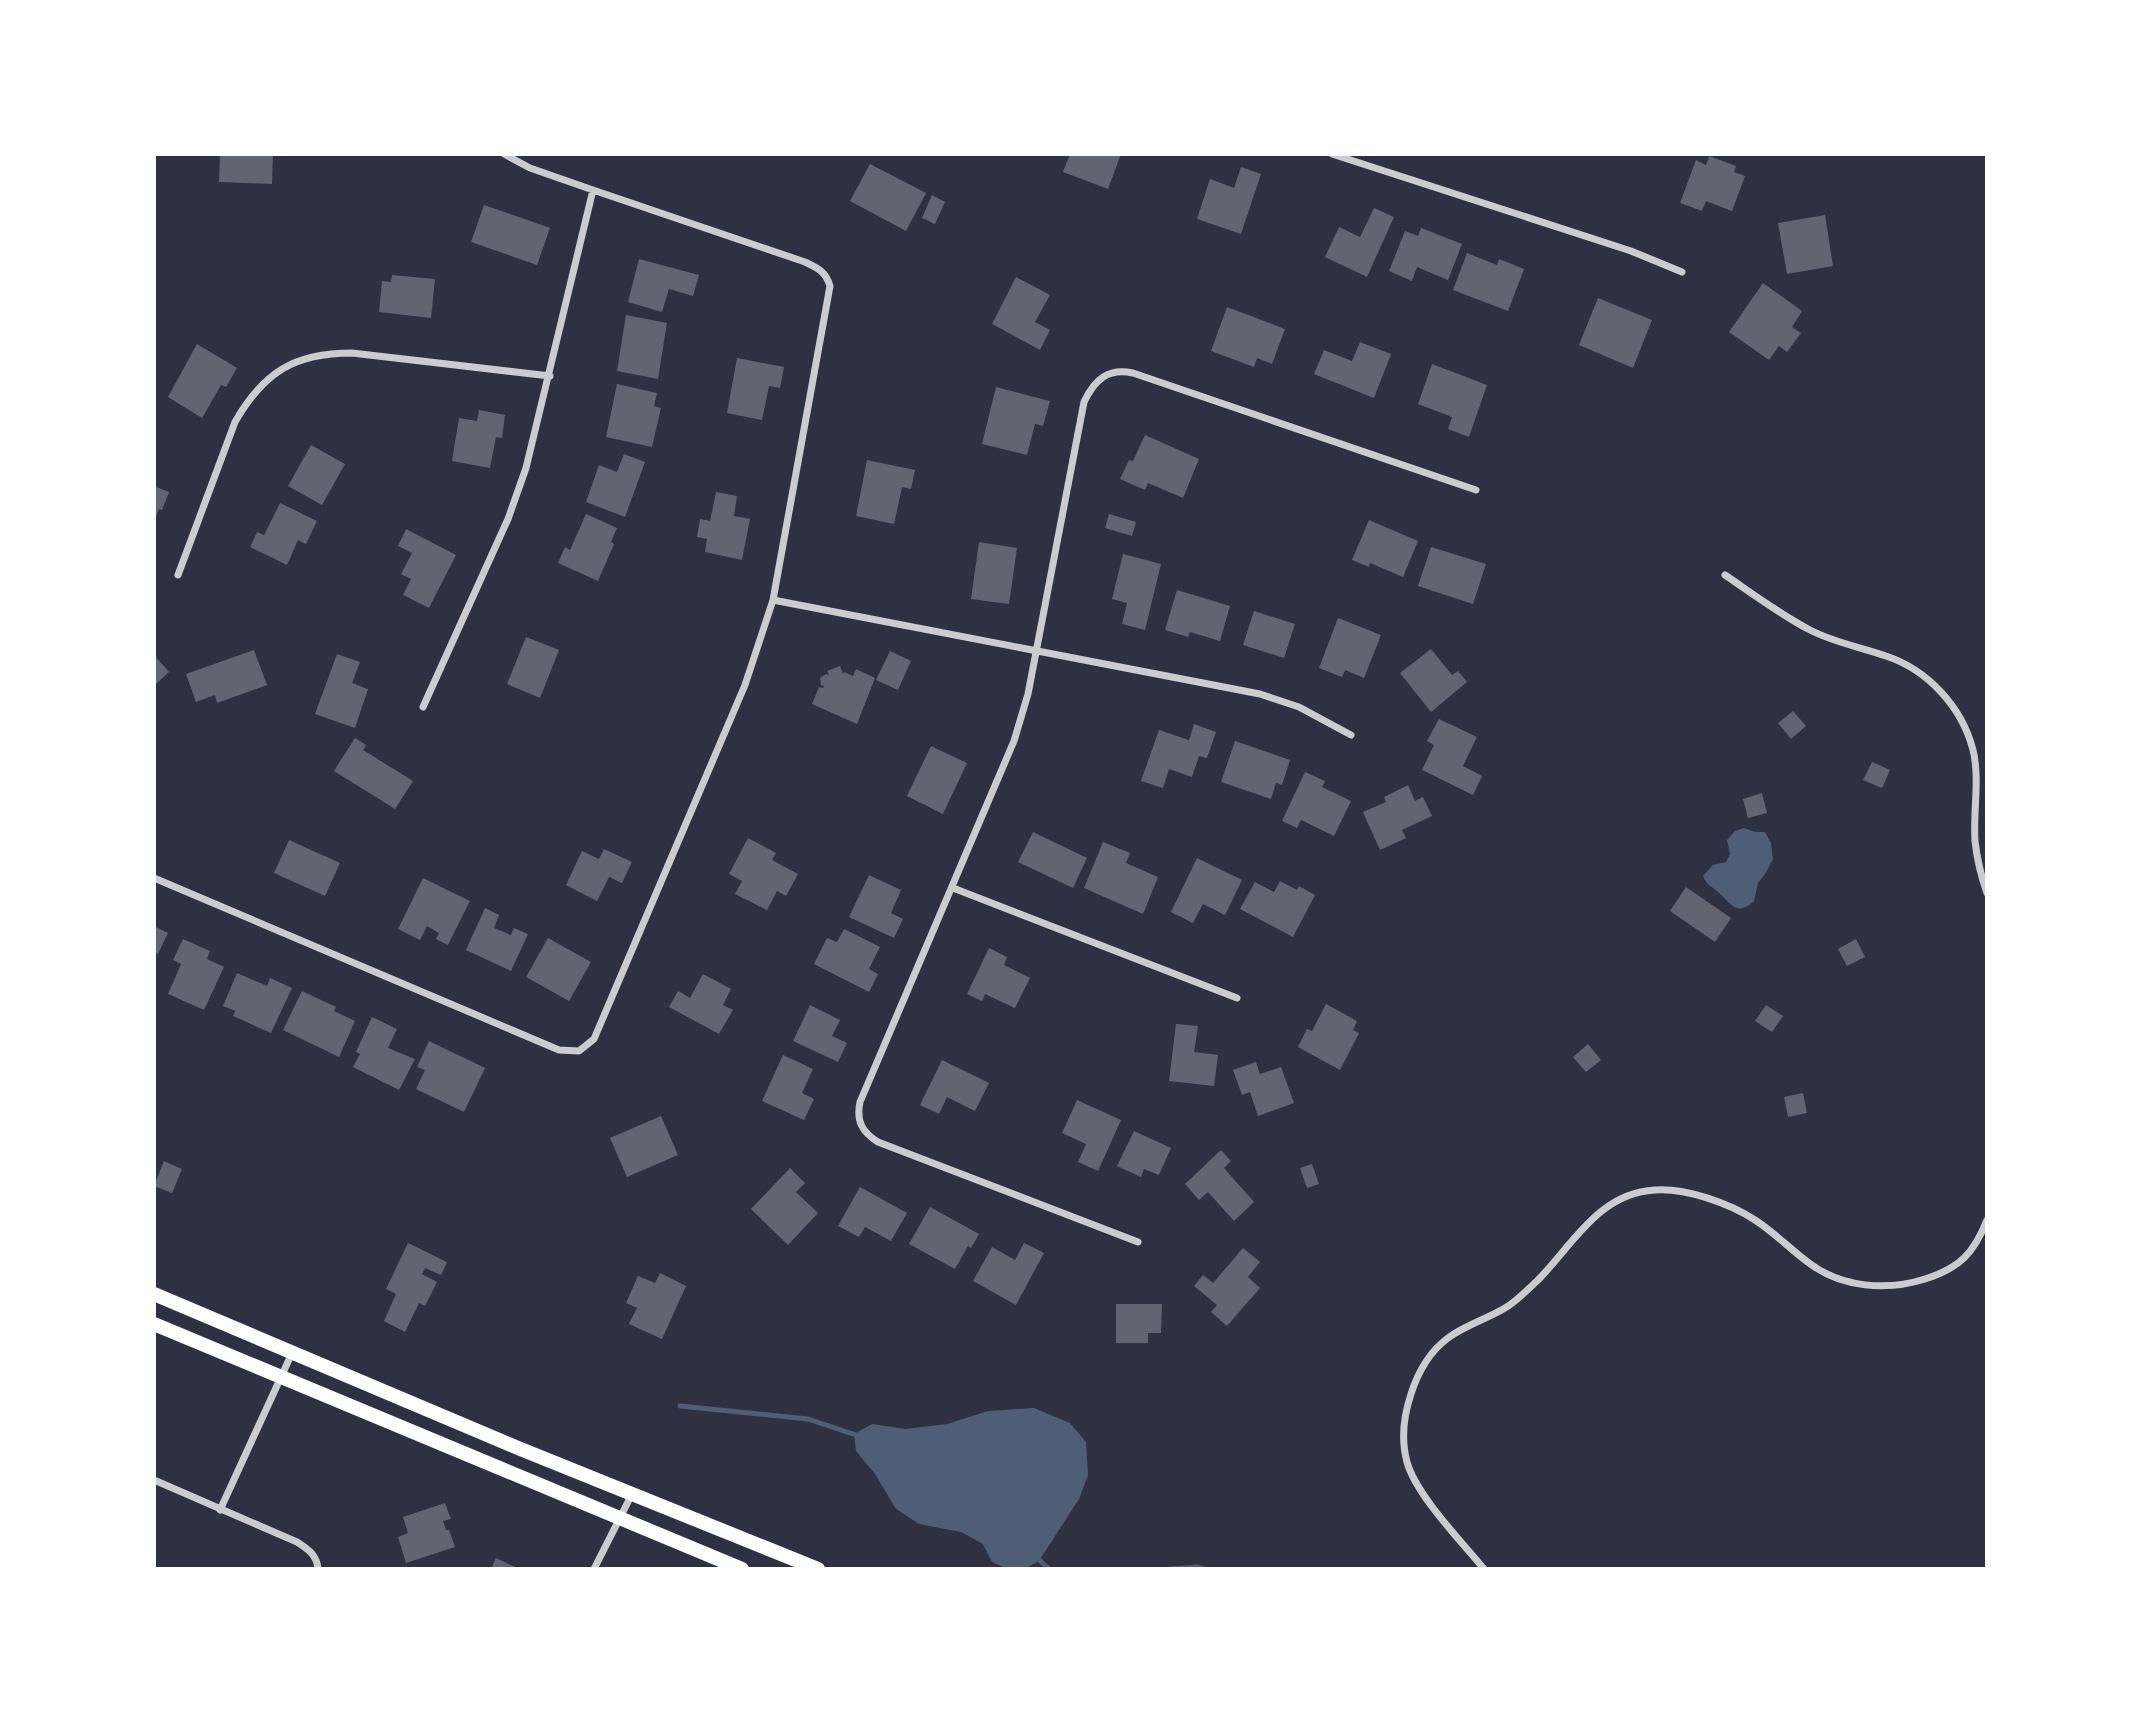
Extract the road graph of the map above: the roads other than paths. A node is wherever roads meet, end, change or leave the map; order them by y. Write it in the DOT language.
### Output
graph roads {
  1 [pos="504,154"];
  2 [pos="1332,154"];
  3 [pos="593,190"];
  4 [pos="1682,272"];
  5 [pos="550,376"];
  6 [pos="1476,490"];
  7 [pos="178,575"];
  8 [pos="1725,575"];
  9 [pos="773,600"];
  10 [pos="1036,651"];
  11 [pos="423,707"];
  12 [pos="1351,735"];
  13 [pos="154,878"];
  14 [pos="953,888"];
  15 [pos="1987,893"];
  16 [pos="1237,998"];
  17 [pos="1987,1220"];
  18 [pos="1138,1242"];
  19 [pos="154,1294"];
  20 [pos="154,1325"];
  21 [pos="292,1352"];
  22 [pos="282,1379"];
  23 [pos="154,1480"];
  24 [pos="632,1493"];
  25 [pos="220,1510"];
  26 [pos="621,1517"];
  27 [pos="318,1569"];
  28 [pos="594,1569"];
  29 [pos="742,1569"];
  30 [pos="818,1569"];
  31 [pos="1484,1569"];
  1 -- 3 [label="street"];
  2 -- 4 [label="street"];
  3 -- 5 [label="street"];
  3 -- 9 [label="street"];
  5 -- 7 [label="street"];
  5 -- 11 [label="street"];
  6 -- 10 [label="street"];
  8 -- 15 [label="street"];
  9 -- 10 [label="street"];
  9 -- 13 [label="street"];
  10 -- 12 [label="street"];
  10 -- 14 [label="street"];
  14 -- 16 [label="street"];
  14 -- 18 [label="street"];
  17 -- 31 [label="street"];
  19 -- 21 [label="main road"];
  20 -- 22 [label="main road"];
  21 -- 22 [label="street"];
  21 -- 24 [label="main road"];
  22 -- 25 [label="street"];
  22 -- 26 [label="main road"];
  23 -- 25 [label="street"];
  24 -- 26 [label="street"];
  24 -- 30 [label="main road"];
  25 -- 27 [label="street"];
  26 -- 28 [label="street"];
  26 -- 29 [label="main road"];
}
